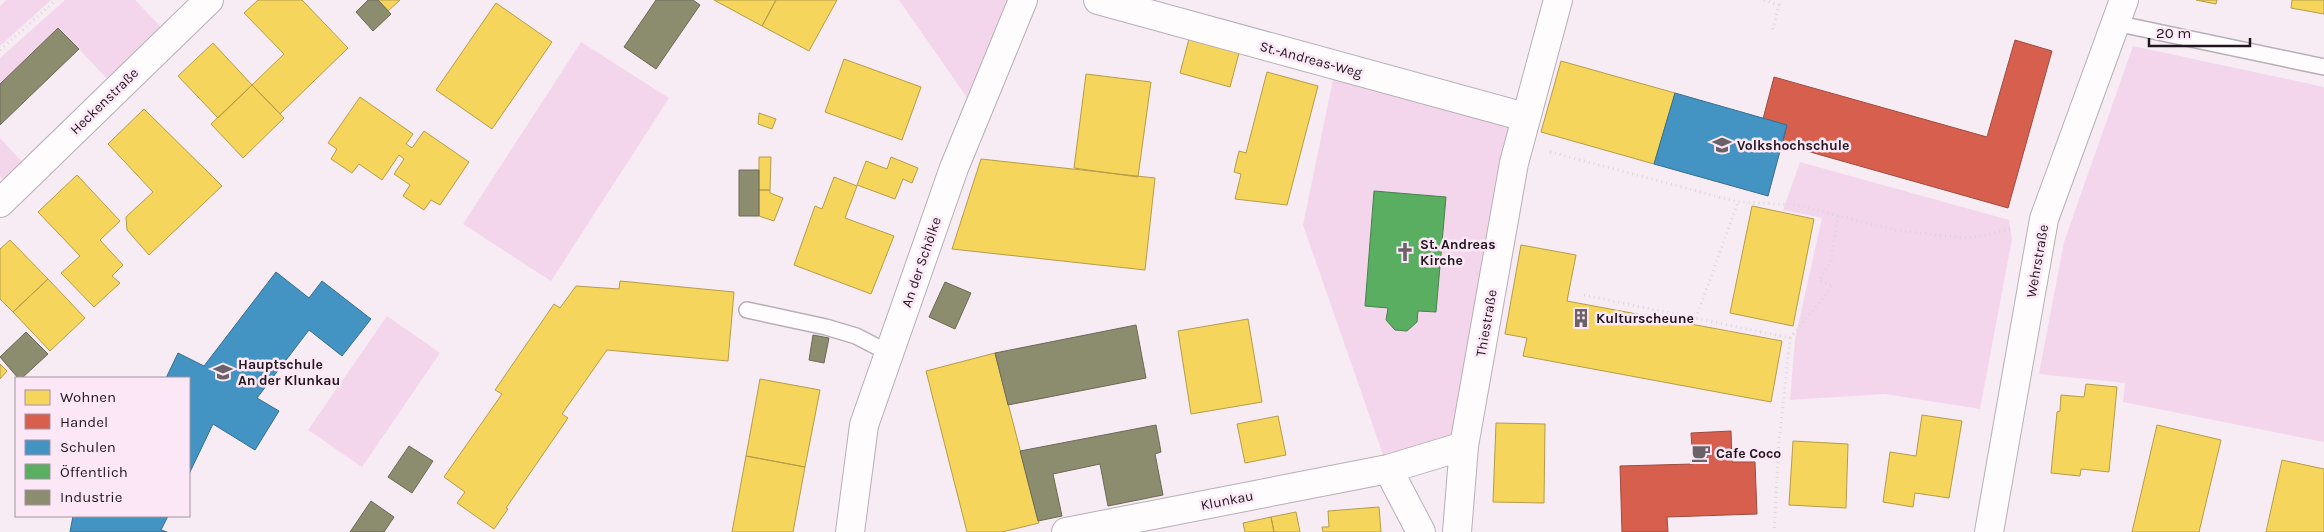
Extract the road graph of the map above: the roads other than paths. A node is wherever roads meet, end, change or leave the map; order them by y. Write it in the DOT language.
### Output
graph roads {
  1 [pos="209,0"];
  2 [pos="1023,0"];
  3 [pos="1098,0"];
  4 [pos="1558,0"];
  5 [pos="2120,11"];
  6 [pos="2324,67"];
  7 [pos="1525,117"];
  8 [pos="0,203"];
  9 [pos="747,310"];
  10 [pos="889,353"];
  11 [pos="1464,446"];
  12 [pos="1388,468"];
  13 [pos="850,532"];
  14 [pos="1066,532"];
  15 [pos="1421,532"];
  16 [pos="1457,532"];
  17 [pos="1989,532"];
  1 -- 8 [label="street, Heckenstraße"];
  2 -- 10 [label="street, An der Schölke"];
  3 -- 7 [label="street, St.-Andreas-Weg"];
  4 -- 7 [label="street, Thiestraße"];
  5 -- 6 [label="lane"];
  5 -- 17 [label="street, Wehrstraße"];
  7 -- 11 [label="street, Thiestraße"];
  9 -- 10 [label="lane"];
  10 -- 13 [label="street, An der Schölke"];
  11 -- 12 [label="street, Klunkau"];
  11 -- 16 [label="street, Thiestraße"];
  12 -- 14 [label="street, Klunkau"];
  12 -- 15 [label="street"];
}
